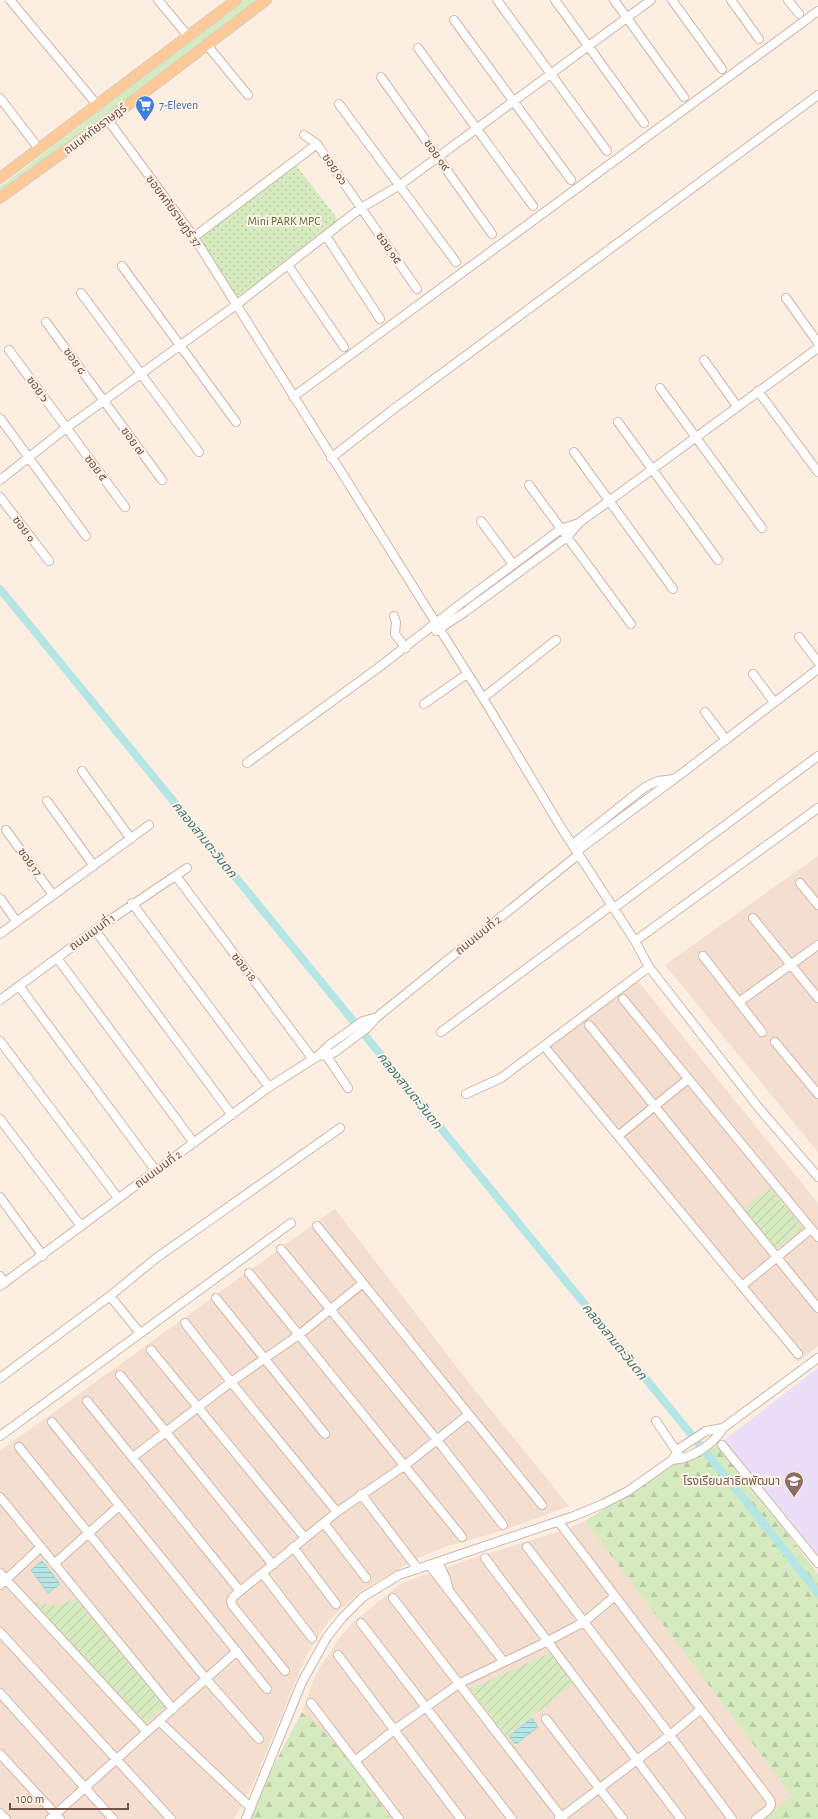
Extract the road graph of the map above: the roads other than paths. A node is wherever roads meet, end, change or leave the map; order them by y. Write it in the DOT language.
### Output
graph roads {
  1 [pos="10,0"];
  2 [pos="158,0"];
  3 [pos="236,0"];
  4 [pos="266,0"];
  5 [pos="497,0"];
  6 [pos="555,0"];
  7 [pos="614,0"];
  8 [pos="651,0"];
  9 [pos="672,0"];
  10 [pos="731,0"];
  11 [pos="788,0"];
  12 [pos="818,11"];
  13 [pos="798,14"];
  14 [pos="627,18"];
  15 [pos="454,20"];
  16 [pos="188,36"];
  17 [pos="759,39"];
  18 [pos="207,45"];
  19 [pos="588,46"];
  20 [pos="418,48"];
  21 [pos="722,69"];
  22 [pos="551,73"];
  23 [pos="381,78"];
  24 [pos="248,95"];
  25 [pos="818,95"];
  26 [pos="684,97"];
  27 [pos="0,98"];
  28 [pos="514,101"];
  29 [pos="339,104"];
  30 [pos="98,106"];
  31 [pos="108,120"];
  32 [pos="644,123"];
  33 [pos="476,129"];
  34 [pos="304,135"];
  35 [pos="317,144"];
  36 [pos="39,148"];
  37 [pos="607,151"];
  38 [pos="438,157"];
  39 [pos="0,178"];
  40 [pos="571,180"];
  41 [pos="400,185"];
  42 [pos="0,198"];
  43 [pos="533,206"];
  44 [pos="361,208"];
  45 [pos="492,234"];
  46 [pos="326,236"];
  47 [pos="194,237"];
  48 [pos="456,262"];
  49 [pos="288,265"];
  50 [pos="122,266"];
  51 [pos="417,289"];
  52 [pos="81,293"];
  53 [pos="786,298"];
  54 [pos="236,305"];
  55 [pos="380,319"];
  56 [pos="46,322"];
  57 [pos="818,342"];
  58 [pos="180,346"];
  59 [pos="344,347"];
  60 [pos="818,348"];
  61 [pos="9,350"];
  62 [pos="704,360"];
  63 [pos="142,374"];
  64 [pos="660,388"];
  65 [pos="758,391"];
  66 [pos="293,397"];
  67 [pos="104,401"];
  68 [pos="737,406"];
  69 [pos="0,418"];
  70 [pos="236,422"];
  71 [pos="618,422"];
  72 [pos="66,428"];
  73 [pos="696,436"];
  74 [pos="199,452"];
  75 [pos="574,452"];
  76 [pos="28,458"];
  77 [pos="331,458"];
  78 [pos="652,469"];
  79 [pos="818,472"];
  80 [pos="0,480"];
  81 [pos="162,480"];
  82 [pos="529,485"];
  83 [pos="0,497"];
  84 [pos="609,501"];
  85 [pos="125,507"];
  86 [pos="481,521"];
  87 [pos="580,522"];
  88 [pos="762,528"];
  89 [pos="561,529"];
  90 [pos="86,536"];
  91 [pos="567,537"];
  92 [pos="718,560"];
  93 [pos="49,561"];
  94 [pos="513,564"];
  95 [pos="672,589"];
  96 [pos="394,616"];
  97 [pos="631,624"];
  98 [pos="437,626"];
  99 [pos="799,637"];
  100 [pos="556,640"];
  101 [pos="406,648"];
  102 [pos="818,662"];
  103 [pos="818,669"];
  104 [pos="467,674"];
  105 [pos="753,674"];
  106 [pos="483,698"];
  107 [pos="774,702"];
  108 [pos="424,704"];
  109 [pos="705,712"];
  110 [pos="726,740"];
  111 [pos="818,756"];
  112 [pos="247,763"];
  113 [pos="82,771"];
  114 [pos="47,801"];
  115 [pos="818,808"];
  116 [pos="149,825"];
  117 [pos="6,830"];
  118 [pos="131,839"];
  119 [pos="576,850"];
  120 [pos="94,866"];
  121 [pos="187,868"];
  122 [pos="176,876"];
  123 [pos="800,883"];
  124 [pos="54,895"];
  125 [pos="0,898"];
  126 [pos="132,903"];
  127 [pos="818,905"];
  128 [pos="613,907"];
  129 [pos="753,918"];
  130 [pos="18,922"];
  131 [pos="95,930"];
  132 [pos="0,934"];
  133 [pos="635,941"];
  134 [pos="818,945"];
  135 [pos="703,956"];
  136 [pos="57,958"];
  137 [pos="790,965"];
  138 [pos="650,967"];
  139 [pos="19,986"];
  140 [pos="818,998"];
  141 [pos="623,999"];
  142 [pos="0,1000"];
  143 [pos="739,1002"];
  144 [pos="589,1025"];
  145 [pos="441,1032"];
  146 [pos="762,1032"];
  147 [pos="0,1041"];
  148 [pos="775,1042"];
  149 [pos="548,1051"];
  150 [pos="320,1055"];
  151 [pos="688,1079"];
  152 [pos="270,1088"];
  153 [pos="348,1088"];
  154 [pos="466,1094"];
  155 [pos="818,1094"];
  156 [pos="654,1107"];
  157 [pos="232,1115"];
  158 [pos="0,1119"];
  159 [pos="340,1128"];
  160 [pos="618,1136"];
  161 [pos="194,1143"];
  162 [pos="156,1171"];
  163 [pos="818,1177"];
  164 [pos="0,1197"];
  165 [pos="118,1198"];
  166 [pos="291,1223"];
  167 [pos="81,1226"];
  168 [pos="317,1226"];
  169 [pos="811,1229"];
  170 [pos="818,1237"];
  171 [pos="281,1249"];
  172 [pos="43,1256"];
  173 [pos="777,1258"];
  174 [pos="249,1273"];
  175 [pos="2,1282"];
  176 [pos="363,1283"];
  177 [pos="742,1286"];
  178 [pos="110,1296"];
  179 [pos="216,1298"];
  180 [pos="818,1308"];
  181 [pos="331,1309"];
  182 [pos="185,1323"];
  183 [pos="140,1333"];
  184 [pos="300,1334"];
  185 [pos="151,1350"];
  186 [pos="798,1354"];
  187 [pos="265,1358"];
  188 [pos="818,1358"];
  189 [pos="120,1375"];
  190 [pos="0,1378"];
  191 [pos="230,1382"];
  192 [pos="87,1401"];
  193 [pos="198,1407"];
  194 [pos="468,1415"];
  195 [pos="52,1422"];
  196 [pos="656,1422"];
  197 [pos="723,1428"];
  198 [pos="166,1433"];
  199 [pos="325,1434"];
  200 [pos="0,1436"];
  201 [pos="437,1440"];
  202 [pos="722,1445"];
  203 [pos="20,1447"];
  204 [pos="682,1454"];
  205 [pos="133,1457"];
  206 [pos="404,1466"];
  207 [pos="360,1494"];
  208 [pos="0,1497"];
  209 [pos="542,1505"];
  210 [pos="119,1506"];
  211 [pos="337,1512"];
  212 [pos="558,1521"];
  213 [pos="324,1523"];
  214 [pos="503,1525"];
  215 [pos="89,1533"];
  216 [pos="462,1537"];
  217 [pos="305,1538"];
  218 [pos="41,1547"];
  219 [pos="293,1547"];
  220 [pos="527,1547"];
  221 [pos="485,1558"];
  222 [pos="438,1562"];
  223 [pos="818,1563"];
  224 [pos="54,1564"];
  225 [pos="273,1565"];
  226 [pos="429,1565"];
  227 [pos="418,1569"];
  228 [pos="0,1572"];
  229 [pos="263,1574"];
  230 [pos="366,1578"];
  231 [pos="3,1582"];
  232 [pos="240,1591"];
  233 [pos="449,1592"];
  234 [pos="615,1596"];
  235 [pos="393,1598"];
  236 [pos="336,1604"];
  237 [pos="584,1622"];
  238 [pos="361,1623"];
  239 [pos="0,1632"];
  240 [pos="312,1638"];
  241 [pos="548,1641"];
  242 [pos="237,1652"];
  243 [pos="338,1655"];
  244 [pos="504,1662"];
  245 [pos="285,1671"];
  246 [pos="206,1679"];
  247 [pos="460,1683"];
  248 [pos="267,1689"];
  249 [pos="0,1693"];
  250 [pos="311,1703"];
  251 [pos="426,1706"];
  252 [pos="173,1709"];
  253 [pos="701,1709"];
  254 [pos="546,1719"];
  255 [pos="159,1721"];
  256 [pos="394,1730"];
  257 [pos="147,1732"];
  258 [pos="670,1735"];
  259 [pos="259,1739"];
  260 [pos="0,1754"];
  261 [pos="637,1759"];
  262 [pos="115,1760"];
  263 [pos="355,1761"];
  264 [pos="85,1787"];
  265 [pos="600,1788"];
  266 [pos="251,1808"];
  267 [pos="0,1813"];
  268 [pos="55,1817"];
  269 [pos="562,1818"];
  270 [pos="6,1819"];
  271 [pos="113,1819"];
  272 [pos="171,1819"];
  273 [pos="246,1819"];
  274 [pos="400,1819"];
  275 [pos="461,1819"];
  276 [pos="512,1819"];
  277 [pos="622,1819"];
  278 [pos="681,1819"];
  279 [pos="732,1819"];
  280 [pos="756,1819"];
  1 -- 30 [label="street"];
  2 -- 16 [label="street"];
  3 -- 16 [label="main road, ถนนหทัยราษฎร์"];
  4 -- 18 [label="main road, ถนนหทัยราษฎร์"];
  5 -- 22 [label="street"];
  6 -- 19 [label="street"];
  7 -- 14 [label="street"];
  8 -- 14 [label="street"];
  9 -- 21 [label="street"];
  10 -- 17 [label="street"];
  11 -- 13 [label="street"];
  12 -- 66 [label="street"];
  14 -- 19 [label="street"];
  14 -- 26 [label="street"];
  15 -- 28 [label="street"];
  16 -- 30 [label="main road, ถนนหทัยราษฎร์"];
  18 -- 24 [label="street"];
  18 -- 31 [label="main road, ถนนหทัยราษฎร์"];
  19 -- 22 [label="street"];
  19 -- 32 [label="street"];
  20 -- 33 [label="street"];
  22 -- 28 [label="street"];
  22 -- 37 [label="street"];
  23 -- 38 [label="street, ซอย ๑๙"];
  25 -- 77 [label="street"];
  27 -- 36 [label="street"];
  28 -- 33 [label="street"];
  28 -- 40 [label="street"];
  29 -- 41 [label="street"];
  30 -- 36 [label="main road, ถนนหทัยราษฎร์"];
  31 -- 42 [label="main road, ถนนหทัยราษฎร์"];
  31 -- 47 [label="street, ซอยหทัยราษฎร์ 37"];
  33 -- 38 [label="street"];
  33 -- 43 [label="street"];
  34 -- 35 [label="street, ซอย ๑๖"];
  35 -- 44 [label="street, ซอย ๑๖"];
  35 -- 47 [label="street"];
  36 -- 39 [label="main road, ถนนหทัยราษฎร์"];
  38 -- 41 [label="street"];
  38 -- 45 [label="street, ซอย ๑๙"];
  41 -- 44 [label="street"];
  41 -- 48 [label="street"];
  44 -- 46 [label="street"];
  44 -- 51 [label="street, ซอย ๑๕"];
  46 -- 49 [label="street"];
  46 -- 55 [label="street"];
  47 -- 54 [label="street, ซอยหทัยราษฎร์ 37"];
  49 -- 54 [label="street"];
  49 -- 59 [label="street"];
  50 -- 58 [label="street"];
  52 -- 63 [label="street"];
  53 -- 57 [label="street"];
  54 -- 58 [label="street"];
  54 -- 66 [label="street, ซอยหทัยราษฎร์ 37"];
  56 -- 67 [label="street, ซอย ๘"];
  58 -- 63 [label="street"];
  58 -- 70 [label="street"];
  60 -- 65 [label="street"];
  61 -- 72 [label="street, ซอย ๖"];
  62 -- 68 [label="street"];
  63 -- 67 [label="street"];
  63 -- 74 [label="street"];
  64 -- 73 [label="street"];
  65 -- 68 [label="street"];
  65 -- 79 [label="street"];
  66 -- 77 [label="street, ซอยหทัยราษฎร์ 37"];
  67 -- 72 [label="street"];
  67 -- 81 [label="street, ซอย ๗"];
  68 -- 73 [label="street"];
  69 -- 76 [label="street"];
  71 -- 78 [label="street"];
  72 -- 76 [label="street"];
  72 -- 85 [label="street, ซอย ๕"];
  73 -- 78 [label="street"];
  73 -- 88 [label="street"];
  75 -- 84 [label="street"];
  76 -- 80 [label="street"];
  76 -- 90 [label="street"];
  77 -- 98 [label="street, ซอยหทัยราษฎร์ 37"];
  78 -- 84 [label="street"];
  78 -- 92 [label="street"];
  82 -- 89 [label="street"];
  83 -- 93 [label="street, ซอย ๑"];
  84 -- 87 [label="street"];
  84 -- 95 [label="street"];
  86 -- 94 [label="street"];
  87 -- 89 [label="street"];
  87 -- 91 [label="street"];
  89 -- 91 [label="street"];
  89 -- 94 [label="street"];
  91 -- 97 [label="street"];
  91 -- 98 [label="street"];
  94 -- 98 [label="street"];
  96 -- 101 [label="street"];
  98 -- 101 [label="street"];
  98 -- 104 [label="street, ซอยหทัยราษฎร์ 37"];
  99 -- 102 [label="street"];
  100 -- 106 [label="street"];
  101 -- 112 [label="street"];
  103 -- 107 [label="street"];
  104 -- 106 [label="street, ซอยหทัยราษฎร์ 37"];
  104 -- 108 [label="street"];
  105 -- 107 [label="street"];
  106 -- 119 [label="street, ซอยหทัยราษฎร์ 37"];
  107 -- 110 [label="street"];
  109 -- 110 [label="street"];
  110 -- 119 [label="street, ถนนเมนที่ 2"];
  111 -- 128 [label="street"];
  113 -- 118 [label="street"];
  114 -- 120 [label="street"];
  115 -- 133 [label="street"];
  116 -- 118 [label="street"];
  117 -- 124 [label="street, ซอย 17"];
  118 -- 120 [label="street"];
  119 -- 128 [label="street, ซอยหทัยราษฎร์ 37"];
  119 -- 150 [label="street, ถนนเมนที่ 2"];
  120 -- 124 [label="street"];
  121 -- 122 [label="street, ถนนเมนที่ 1"];
  122 -- 126 [label="street, ถนนเมนที่ 1"];
  122 -- 150 [label="street, ซอย 18"];
  123 -- 127 [label="street"];
  124 -- 130 [label="street"];
  125 -- 130 [label="street"];
  126 -- 131 [label="street, ถนนเมนที่ 1"];
  126 -- 152 [label="street"];
  128 -- 133 [label="street, ซอยหทัยราษฎร์ 37"];
  128 -- 145 [label="street"];
  129 -- 137 [label="street"];
  130 -- 132 [label="street"];
  131 -- 136 [label="street, ถนนเมนที่ 1"];
  131 -- 157 [label="street"];
  133 -- 138 [label="street, ซอยหทัยราษฎร์ 37"];
  134 -- 137 [label="street"];
  135 -- 143 [label="street"];
  136 -- 139 [label="street, ถนนเมนที่ 1"];
  136 -- 161 [label="street"];
  137 -- 140 [label="street"];
  137 -- 143 [label="street"];
  138 -- 154 [label="street"];
  138 -- 163 [label="street, ซอยหทัยราษฎร์ 37"];
  139 -- 142 [label="street, ถนนเมนที่ 1"];
  139 -- 162 [label="street"];
  141 -- 151 [label="street"];
  143 -- 146 [label="street"];
  144 -- 156 [label="street"];
  147 -- 165 [label="street"];
  148 -- 155 [label="street"];
  149 -- 160 [label="street"];
  150 -- 152 [label="street, ถนนเมนที่ 2"];
  150 -- 153 [label="street, ซอย 18"];
  151 -- 156 [label="street"];
  151 -- 169 [label="street"];
  152 -- 157 [label="street, ถนนเมนที่ 2"];
  156 -- 160 [label="street"];
  156 -- 173 [label="street"];
  157 -- 161 [label="street, ถนนเมนที่ 2"];
  158 -- 167 [label="street"];
  159 -- 178 [label="street"];
  160 -- 177 [label="street"];
  161 -- 162 [label="street, ถนนเมนที่ 2"];
  162 -- 165 [label="street, ถนนเมนที่ 2"];
  164 -- 172 [label="street"];
  165 -- 167 [label="street, ถนนเมนที่ 2"];
  166 -- 183 [label="street"];
  167 -- 172 [label="street, ถนนเมนที่ 2"];
  168 -- 176 [label="street"];
  169 -- 170 [label="street"];
  169 -- 173 [label="street"];
  171 -- 181 [label="street"];
  172 -- 175 [label="street, ถนนเมนที่ 2"];
  173 -- 177 [label="street"];
  173 -- 180 [label="street"];
  174 -- 184 [label="street"];
  176 -- 181 [label="street"];
  176 -- 194 [label="street"];
  177 -- 186 [label="street"];
  178 -- 183 [label="street"];
  178 -- 190 [label="street"];
  179 -- 187 [label="street"];
  181 -- 184 [label="street"];
  181 -- 201 [label="street"];
  182 -- 191 [label="street"];
  183 -- 200 [label="street"];
  184 -- 187 [label="street"];
  184 -- 206 [label="street"];
  185 -- 193 [label="street"];
  187 -- 191 [label="street"];
  187 -- 199 [label="street"];
  188 -- 197 [label="street"];
  189 -- 198 [label="street"];
  191 -- 193 [label="street"];
  191 -- 211 [label="street"];
  192 -- 205 [label="street"];
  193 -- 198 [label="street"];
  193 -- 217 [label="street"];
  194 -- 201 [label="street"];
  194 -- 209 [label="street"];
  195 -- 210 [label="street"];
  196 -- 204 [label="street"];
  197 -- 204 [label="street"];
  197 -- 204 [label="street"];
  198 -- 205 [label="street"];
  198 -- 225 [label="street"];
  201 -- 206 [label="street"];
  201 -- 214 [label="street"];
  202 -- 223 [label="street"];
  203 -- 215 [label="street"];
  204 -- 212 [label="street"];
  205 -- 232 [label="street"];
  206 -- 207 [label="street"];
  206 -- 216 [label="street"];
  207 -- 211 [label="street"];
  207 -- 227 [label="street"];
  208 -- 218 [label="street"];
  210 -- 215 [label="street"];
  210 -- 242 [label="street"];
  211 -- 213 [label="street"];
  212 -- 222 [label="street"];
  212 -- 234 [label="street"];
  213 -- 217 [label="street"];
  213 -- 230 [label="street"];
  215 -- 224 [label="street"];
  215 -- 246 [label="street"];
  217 -- 219 [label="street"];
  218 -- 224 [label="street"];
  218 -- 231 [label="street"];
  219 -- 225 [label="street"];
  219 -- 236 [label="street"];
  220 -- 237 [label="street"];
  221 -- 241 [label="street"];
  222 -- 226 [label="street"];
  222 -- 233 [label="street"];
  224 -- 252 [label="street"];
  225 -- 229 [label="street"];
  226 -- 227 [label="street"];
  226 -- 233 [label="street"];
  227 -- 266 [label="street"];
  228 -- 231 [label="street"];
  229 -- 232 [label="street"];
  229 -- 240 [label="street"];
  231 -- 257 [label="street"];
  232 -- 245 [label="street"];
  233 -- 244 [label="street"];
  234 -- 237 [label="street"];
  234 -- 253 [label="street"];
  235 -- 247 [label="street"];
  237 -- 241 [label="street"];
  237 -- 258 [label="street"];
  238 -- 251 [label="street"];
  239 -- 262 [label="street"];
  241 -- 244 [label="street"];
  241 -- 261 [label="street"];
  242 -- 246 [label="street"];
  242 -- 248 [label="street"];
  243 -- 256 [label="street"];
  244 -- 247 [label="street"];
  246 -- 252 [label="street"];
  246 -- 259 [label="street"];
  247 -- 251 [label="street"];
  247 -- 269 [label="street"];
  249 -- 264 [label="street"];
  250 -- 263 [label="street"];
  251 -- 256 [label="street"];
  251 -- 276 [label="street"];
  252 -- 255 [label="street"];
  253 -- 258 [label="street"];
  253 -- 280 [label="street"];
  254 -- 265 [label="street"];
  255 -- 257 [label="street"];
  255 -- 266 [label="street"];
  256 -- 263 [label="street"];
  256 -- 275 [label="street"];
  257 -- 262 [label="street"];
  258 -- 261 [label="street"];
  258 -- 279 [label="street"];
  260 -- 268 [label="street"];
  261 -- 265 [label="street"];
  261 -- 278 [label="street"];
  262 -- 264 [label="street"];
  262 -- 272 [label="street"];
  263 -- 274 [label="street"];
  264 -- 268 [label="street"];
  264 -- 271 [label="street"];
  265 -- 269 [label="street"];
  265 -- 277 [label="street"];
  266 -- 273 [label="street"];
  267 -- 270 [label="street"];
}
